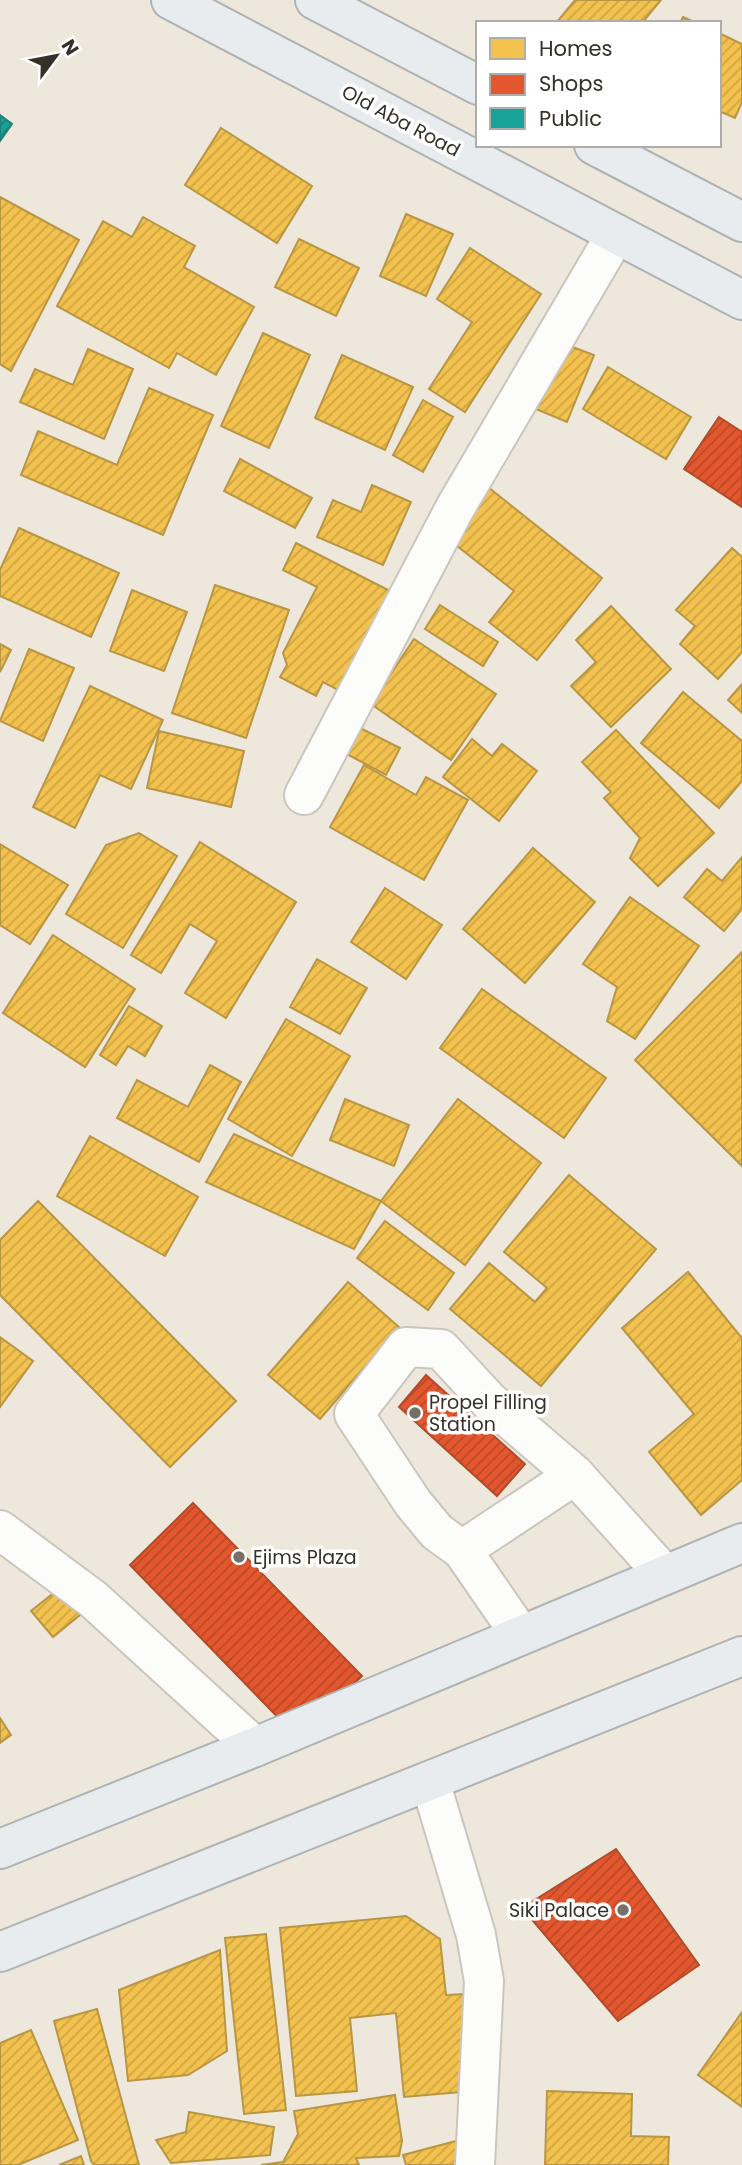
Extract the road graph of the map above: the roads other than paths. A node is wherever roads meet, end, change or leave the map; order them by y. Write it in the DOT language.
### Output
graph roads {
  1 [pos="171,0"];
  2 [pos="316,0"];
  3 [pos="476,84"];
  4 [pos="598,147"];
  5 [pos="742,222"];
  6 [pos="615,234"];
  7 [pos="742,300"];
  8 [pos="304,795"];
  9 [pos="575,1475"];
  10 [pos="0,1530"];
  11 [pos="742,1543"];
  12 [pos="462,1550"];
  13 [pos="664,1574"];
  14 [pos="520,1634"];
  15 [pos="742,1656"];
  16 [pos="255,1747"];
  17 [pos="430,1781"];
  18 [pos="0,1849"];
  19 [pos="0,1952"];
  20 [pos="475,2165"];
  1 -- 6 [label="main road, Old Aba Road"];
  2 -- 3 [label="main road"];
  4 -- 5 [label="main road"];
  6 -- 7 [label="main road, Old Aba Road"];
  6 -- 8 [label="street"];
  9 -- 12 [label="street"];
  9 -- 12 [label="street"];
  9 -- 13 [label="street"];
  10 -- 16 [label="street"];
  11 -- 13 [label="main road"];
  12 -- 14 [label="street"];
  13 -- 14 [label="main road"];
  14 -- 16 [label="main road"];
  15 -- 17 [label="main road"];
  16 -- 18 [label="main road"];
  17 -- 19 [label="main road"];
  17 -- 20 [label="street"];
}
